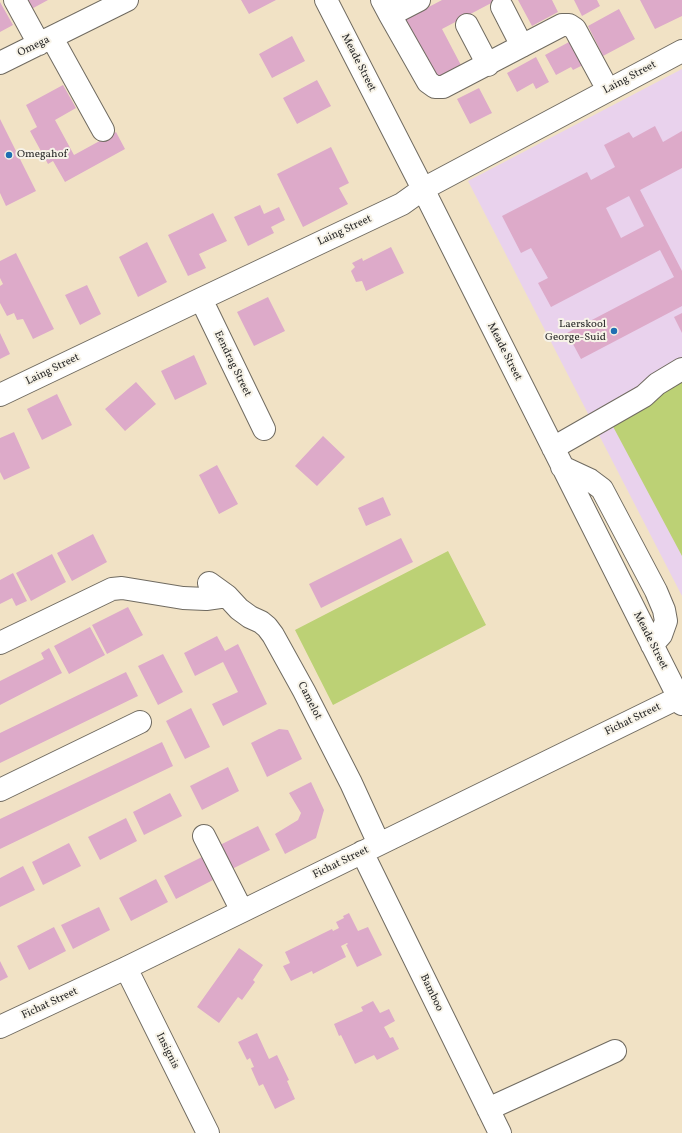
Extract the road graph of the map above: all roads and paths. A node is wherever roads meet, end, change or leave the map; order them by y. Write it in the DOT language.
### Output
graph roads {
  1 [pos="15,0"];
  2 [pos="127,0"];
  3 [pos="326,0"];
  4 [pos="419,0"];
  5 [pos="502,7"];
  6 [pos="386,8"];
  7 [pos="467,25"];
  8 [pos="53,37"];
  9 [pos="522,46"];
  10 [pos="682,51"];
  11 [pos="0,63"];
  12 [pos="488,65"];
  13 [pos="608,90"];
  14 [pos="103,130"];
  15 [pos="423,189"];
  16 [pos="200,299"];
  17 [pos="682,369"];
  18 [pos="0,395"];
  19 [pos="264,429"];
  20 [pos="553,448"];
  21 [pos="209,583"];
  22 [pos="227,596"];
  23 [pos="0,643"];
  24 [pos="681,699"];
  25 [pos="140,722"];
  26 [pos="0,790"];
  27 [pos="204,836"];
  28 [pos="371,848"];
  29 [pos="242,911"];
  30 [pos="126,968"];
  31 [pos="0,1027"];
  32 [pos="615,1051"];
  33 [pos="488,1109"];
  34 [pos="208,1133"];
  35 [pos="500,1133"];
  1 -- 8 [label="street"];
  2 -- 8 [label="street, Omega"];
  3 -- 15 [label="street, Meade Street"];
  4 -- 6 [label="street"];
  5 -- 9 [label="street"];
  6 -- 12 [label="street"];
  7 -- 12 [label="street"];
  8 -- 11 [label="street, Omega"];
  8 -- 14 [label="street"];
  9 -- 12 [label="street"];
  9 -- 13 [label="street"];
  10 -- 13 [label="street, Laing Street"];
  13 -- 15 [label="street, Laing Street"];
  15 -- 16 [label="street, Laing Street"];
  15 -- 20 [label="street, Meade Street"];
  16 -- 18 [label="street, Laing Street"];
  16 -- 19 [label="street, Eendrag Street"];
  17 -- 20 [label="street"];
  20 -- 24 [label="street, Meade Street"];
  21 -- 22 [label="street, Camelot"];
  22 -- 23 [label="street"];
  22 -- 28 [label="street, Camelot"];
  24 -- 28 [label="street, Fichat Street"];
  25 -- 26 [label="street"];
  27 -- 29 [label="street"];
  28 -- 29 [label="street, Fichat Street"];
  28 -- 33 [label="street, Bamboo"];
  29 -- 30 [label="street, Fichat Street"];
  30 -- 31 [label="street, Fichat Street"];
  30 -- 34 [label="street, Insignis"];
  32 -- 33 [label="street"];
  33 -- 35 [label="street, Bamboo"];
}
